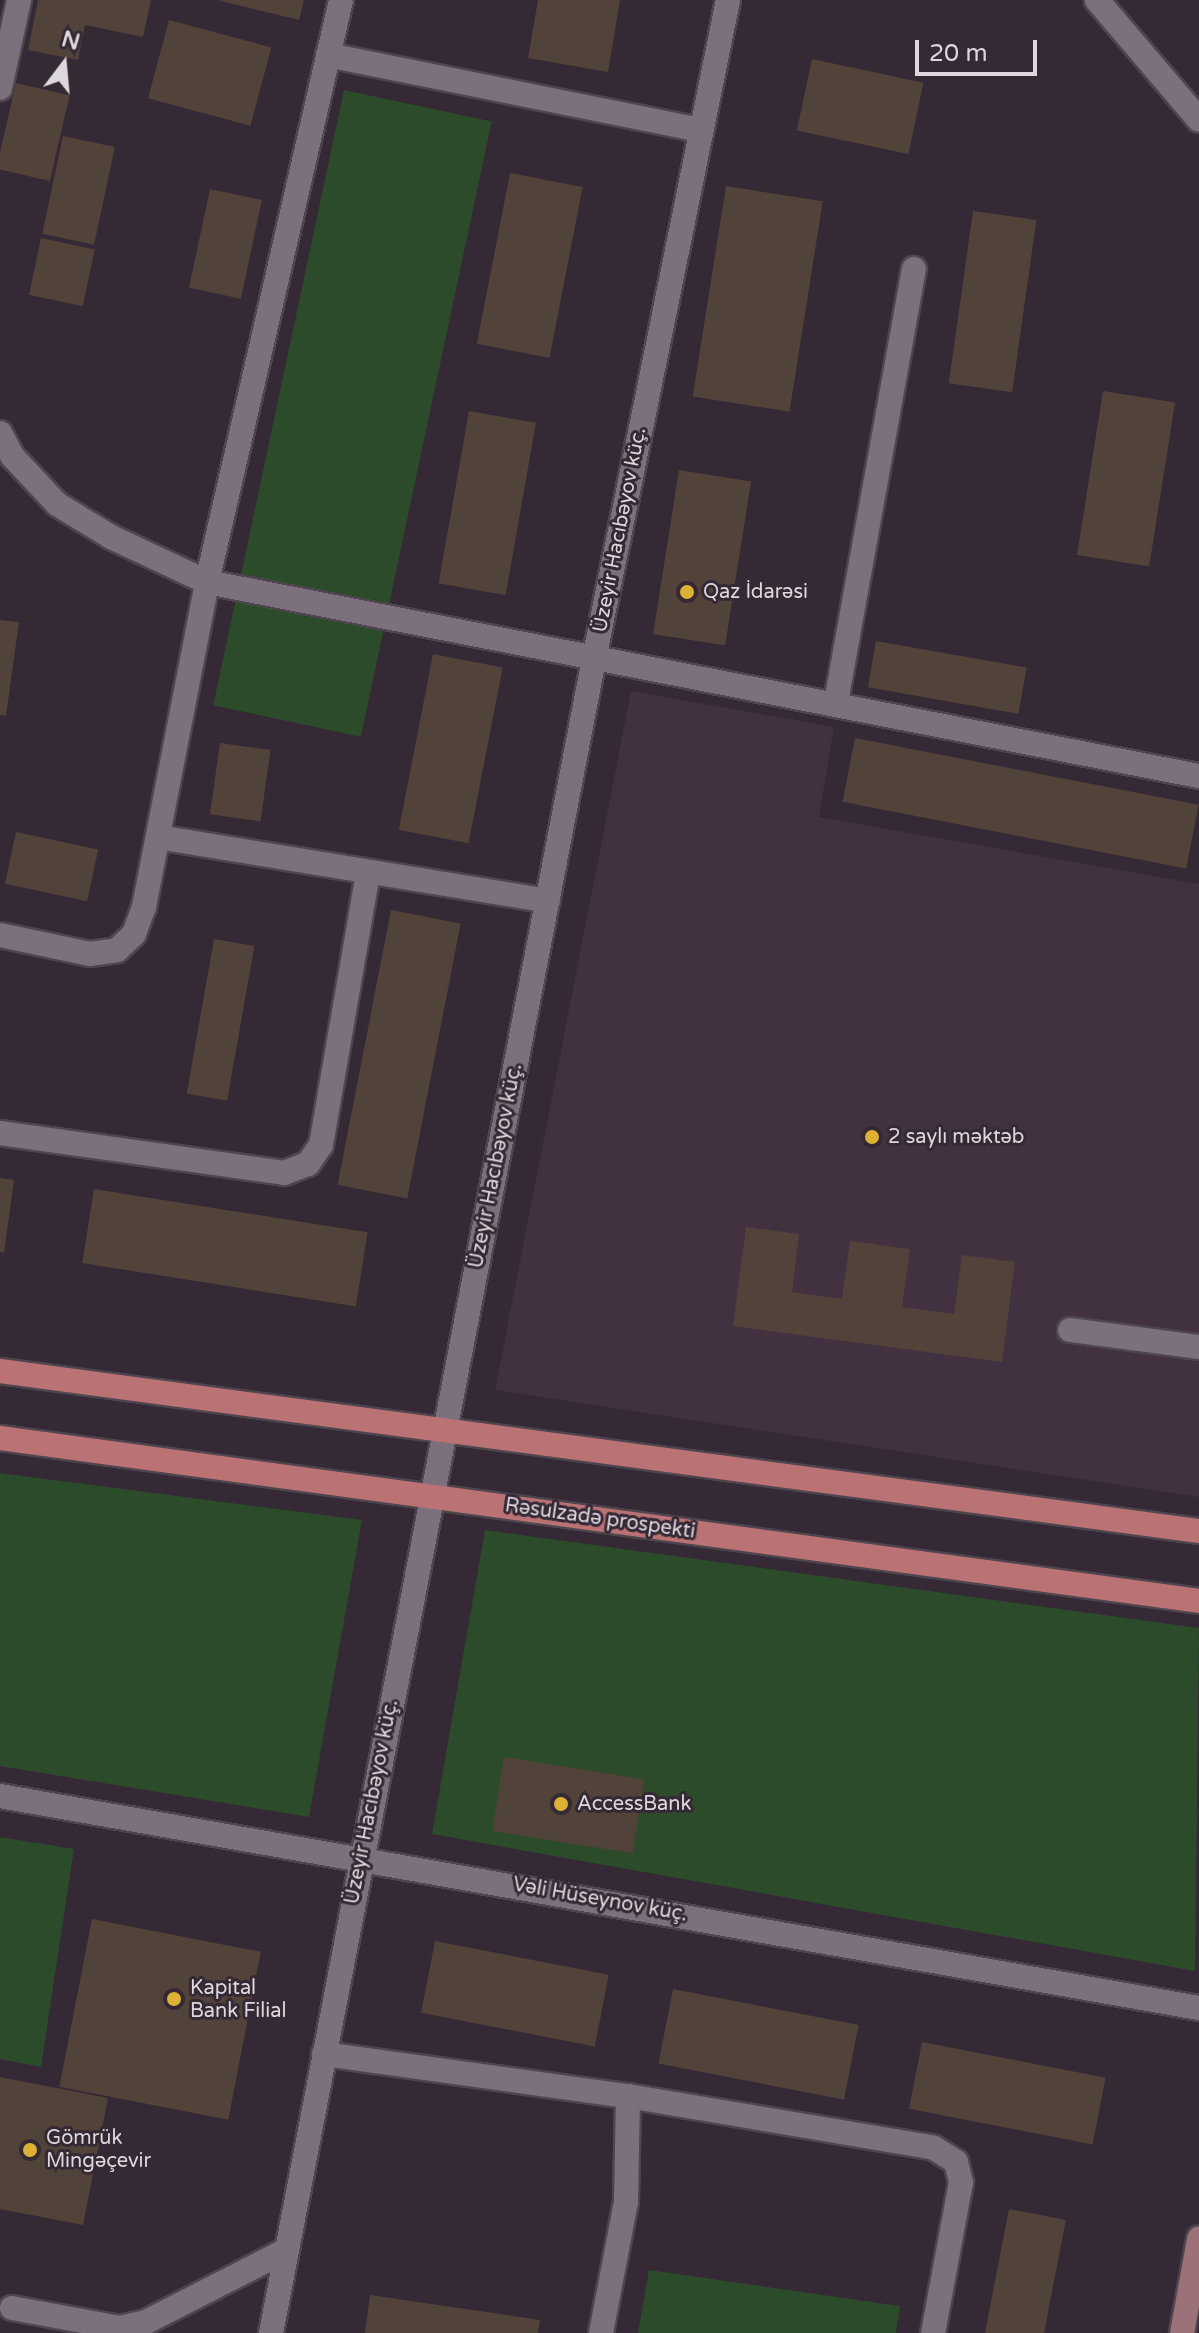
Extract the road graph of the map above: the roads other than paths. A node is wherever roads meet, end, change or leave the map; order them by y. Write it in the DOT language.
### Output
graph roads {
  1 [pos="19,0"];
  2 [pos="341,0"];
  3 [pos="728,0"];
  4 [pos="1097,0"];
  5 [pos="328,55"];
  6 [pos="0,88"];
  7 [pos="1199,120"];
  8 [pos="700,130"];
  9 [pos="914,269"];
  10 [pos="0,433"];
  11 [pos="207,582"];
  12 [pos="595,654"];
  13 [pos="836,702"];
  14 [pos="1199,776"];
  15 [pos="158,837"];
  16 [pos="368,872"];
  17 [pos="548,901"];
  18 [pos="0,935"];
  19 [pos="0,1133"];
  20 [pos="1070,1330"];
  21 [pos="1199,1347"];
  22 [pos="0,1371"];
  23 [pos="443,1433"];
  24 [pos="0,1438"];
  25 [pos="431,1496"];
  26 [pos="1199,1531"];
  27 [pos="1199,1601"];
  28 [pos="0,1796"];
  29 [pos="361,1857"];
  30 [pos="1199,2008"];
  31 [pos="324,2054"];
  32 [pos="628,2096"];
  33 [pos="1199,2239"];
  34 [pos="287,2250"];
  35 [pos="12,2308"];
  36 [pos="271,2333"];
  37 [pos="601,2333"];
  38 [pos="933,2333"];
  39 [pos="1182,2333"];
  1 -- 6 [label="street"];
  2 -- 5 [label="street"];
  3 -- 8 [label="street, Üzeyir Hacıbəyov küç."];
  4 -- 7 [label="street"];
  5 -- 8 [label="street"];
  5 -- 11 [label="street"];
  8 -- 12 [label="street, Üzeyir Hacıbəyov küç."];
  9 -- 13 [label="street"];
  10 -- 11 [label="street"];
  11 -- 12 [label="street"];
  11 -- 15 [label="street"];
  12 -- 13 [label="street"];
  12 -- 17 [label="street, Üzeyir Hacıbəyov küç."];
  13 -- 14 [label="street"];
  15 -- 16 [label="street"];
  15 -- 18 [label="street"];
  16 -- 17 [label="street"];
  16 -- 19 [label="street"];
  17 -- 23 [label="street, Üzeyir Hacıbəyov küç."];
  20 -- 21 [label="street"];
  22 -- 23 [label="main road"];
  23 -- 25 [label="street, Üzeyir Hacıbəyov küç."];
  23 -- 26 [label="main road"];
  24 -- 25 [label="main road, Rəsulzadə prospekti"];
  25 -- 27 [label="main road, Rəsulzadə prospekti"];
  25 -- 29 [label="street, Üzeyir Hacıbəyov küç."];
  28 -- 29 [label="street, Vəli Hüseynov küç."];
  29 -- 30 [label="street, Vəli Hüseynov küç."];
  29 -- 31 [label="street, Üzeyir Hacıbəyov küç."];
  31 -- 32 [label="street"];
  31 -- 34 [label="street, Üzeyir Hacıbəyov küç."];
  32 -- 37 [label="street"];
  32 -- 38 [label="street"];
  33 -- 39 [label="main road"];
  34 -- 35 [label="street"];
  34 -- 36 [label="street, Üzeyir Hacıbəyov küç."];
}
